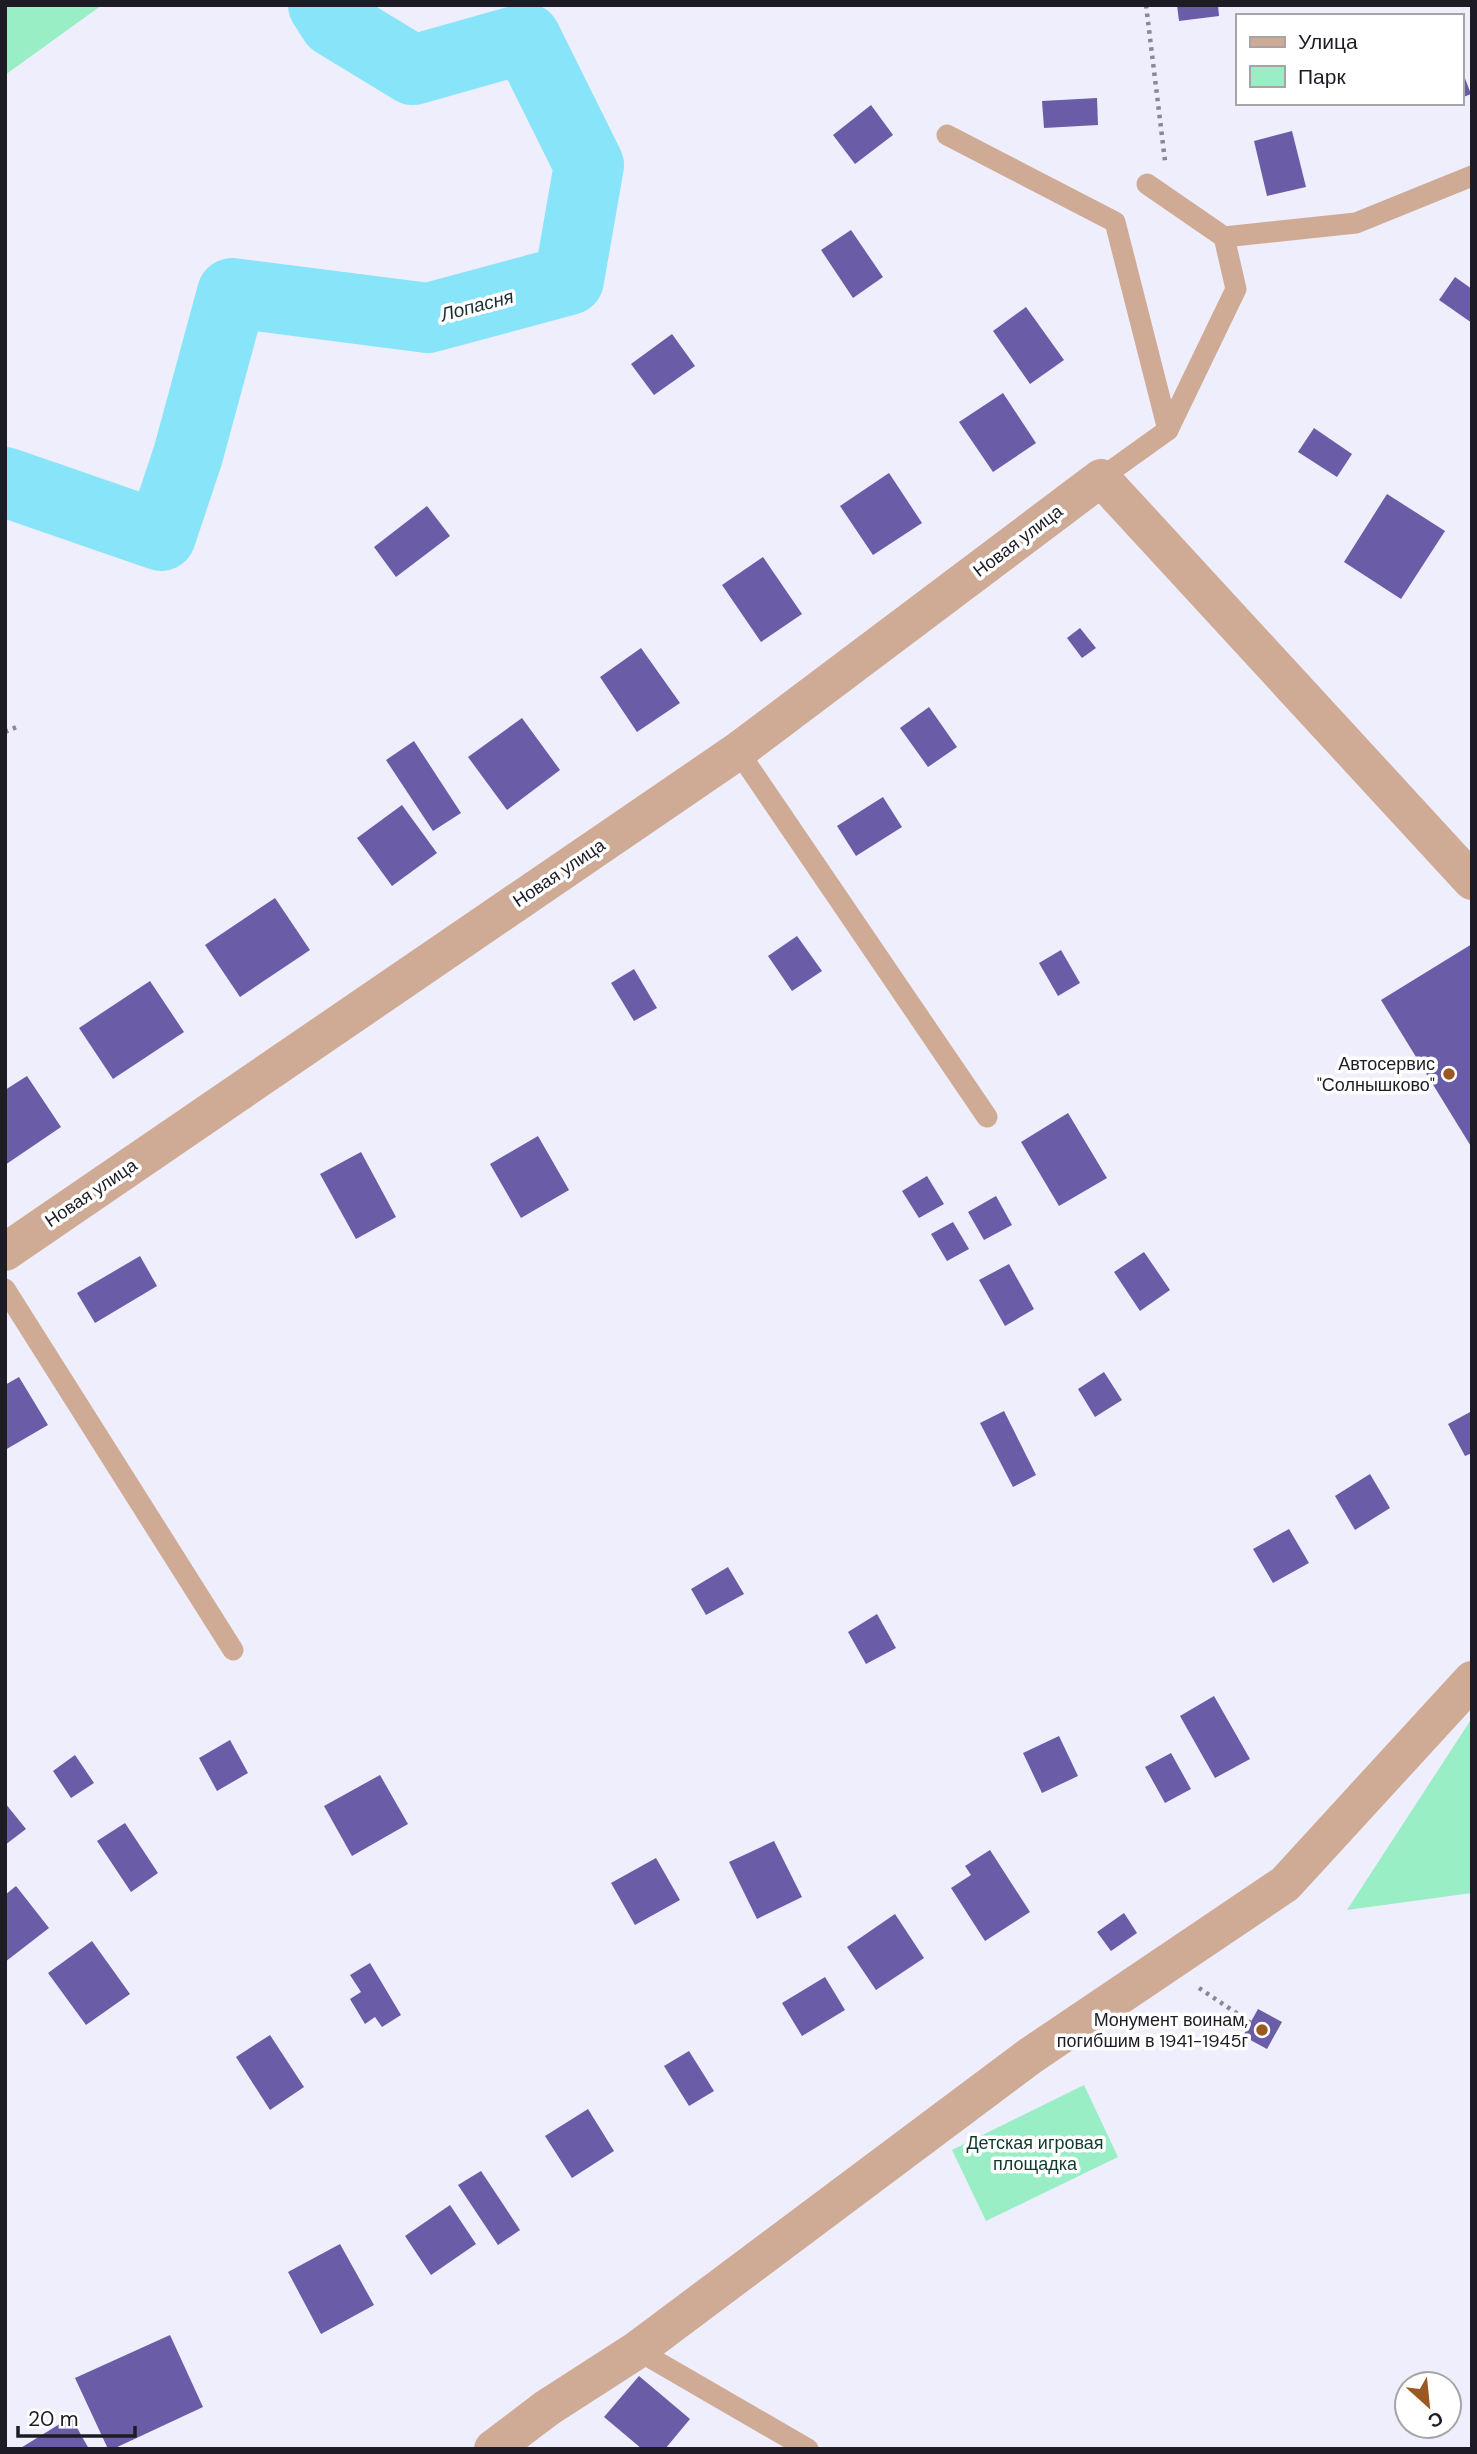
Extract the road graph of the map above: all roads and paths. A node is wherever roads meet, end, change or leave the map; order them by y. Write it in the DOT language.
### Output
graph roads {
  1 [pos="1146,5"];
  2 [pos="947,135"];
  3 [pos="1472,176"];
  4 [pos="1147,184"];
  5 [pos="1170,200"];
  6 [pos="1224,237"];
  7 [pos="1168,430"];
  8 [pos="1101,478"];
  9 [pos="19,726"];
  10 [pos="5,732"];
  11 [pos="738,751"];
  12 [pos="1470,873"];
  13 [pos="987,1117"];
  14 [pos="5,1252"];
  15 [pos="5,1289"];
  16 [pos="233,1650"];
  17 [pos="1472,1680"];
  18 [pos="1164,1965"];
  19 [pos="1251,2023"];
  20 [pos="637,2350"];
  21 [pos="494,2449"];
  22 [pos="808,2449"];
  1 -- 5 [label="path"];
  2 -- 7 [label="lane"];
  3 -- 6 [label="lane"];
  4 -- 5 [label="lane"];
  5 -- 6 [label="lane"];
  6 -- 7 [label="lane"];
  7 -- 8 [label="lane"];
  8 -- 11 [label="street, Новая улица"];
  8 -- 12 [label="street"];
  9 -- 10 [label="path"];
  11 -- 13 [label="lane"];
  11 -- 14 [label="street, Новая улица"];
  15 -- 16 [label="lane"];
  17 -- 18 [label="street"];
  18 -- 19 [label="path"];
  18 -- 20 [label="street"];
  20 -- 21 [label="street"];
  20 -- 22 [label="lane"];
}
